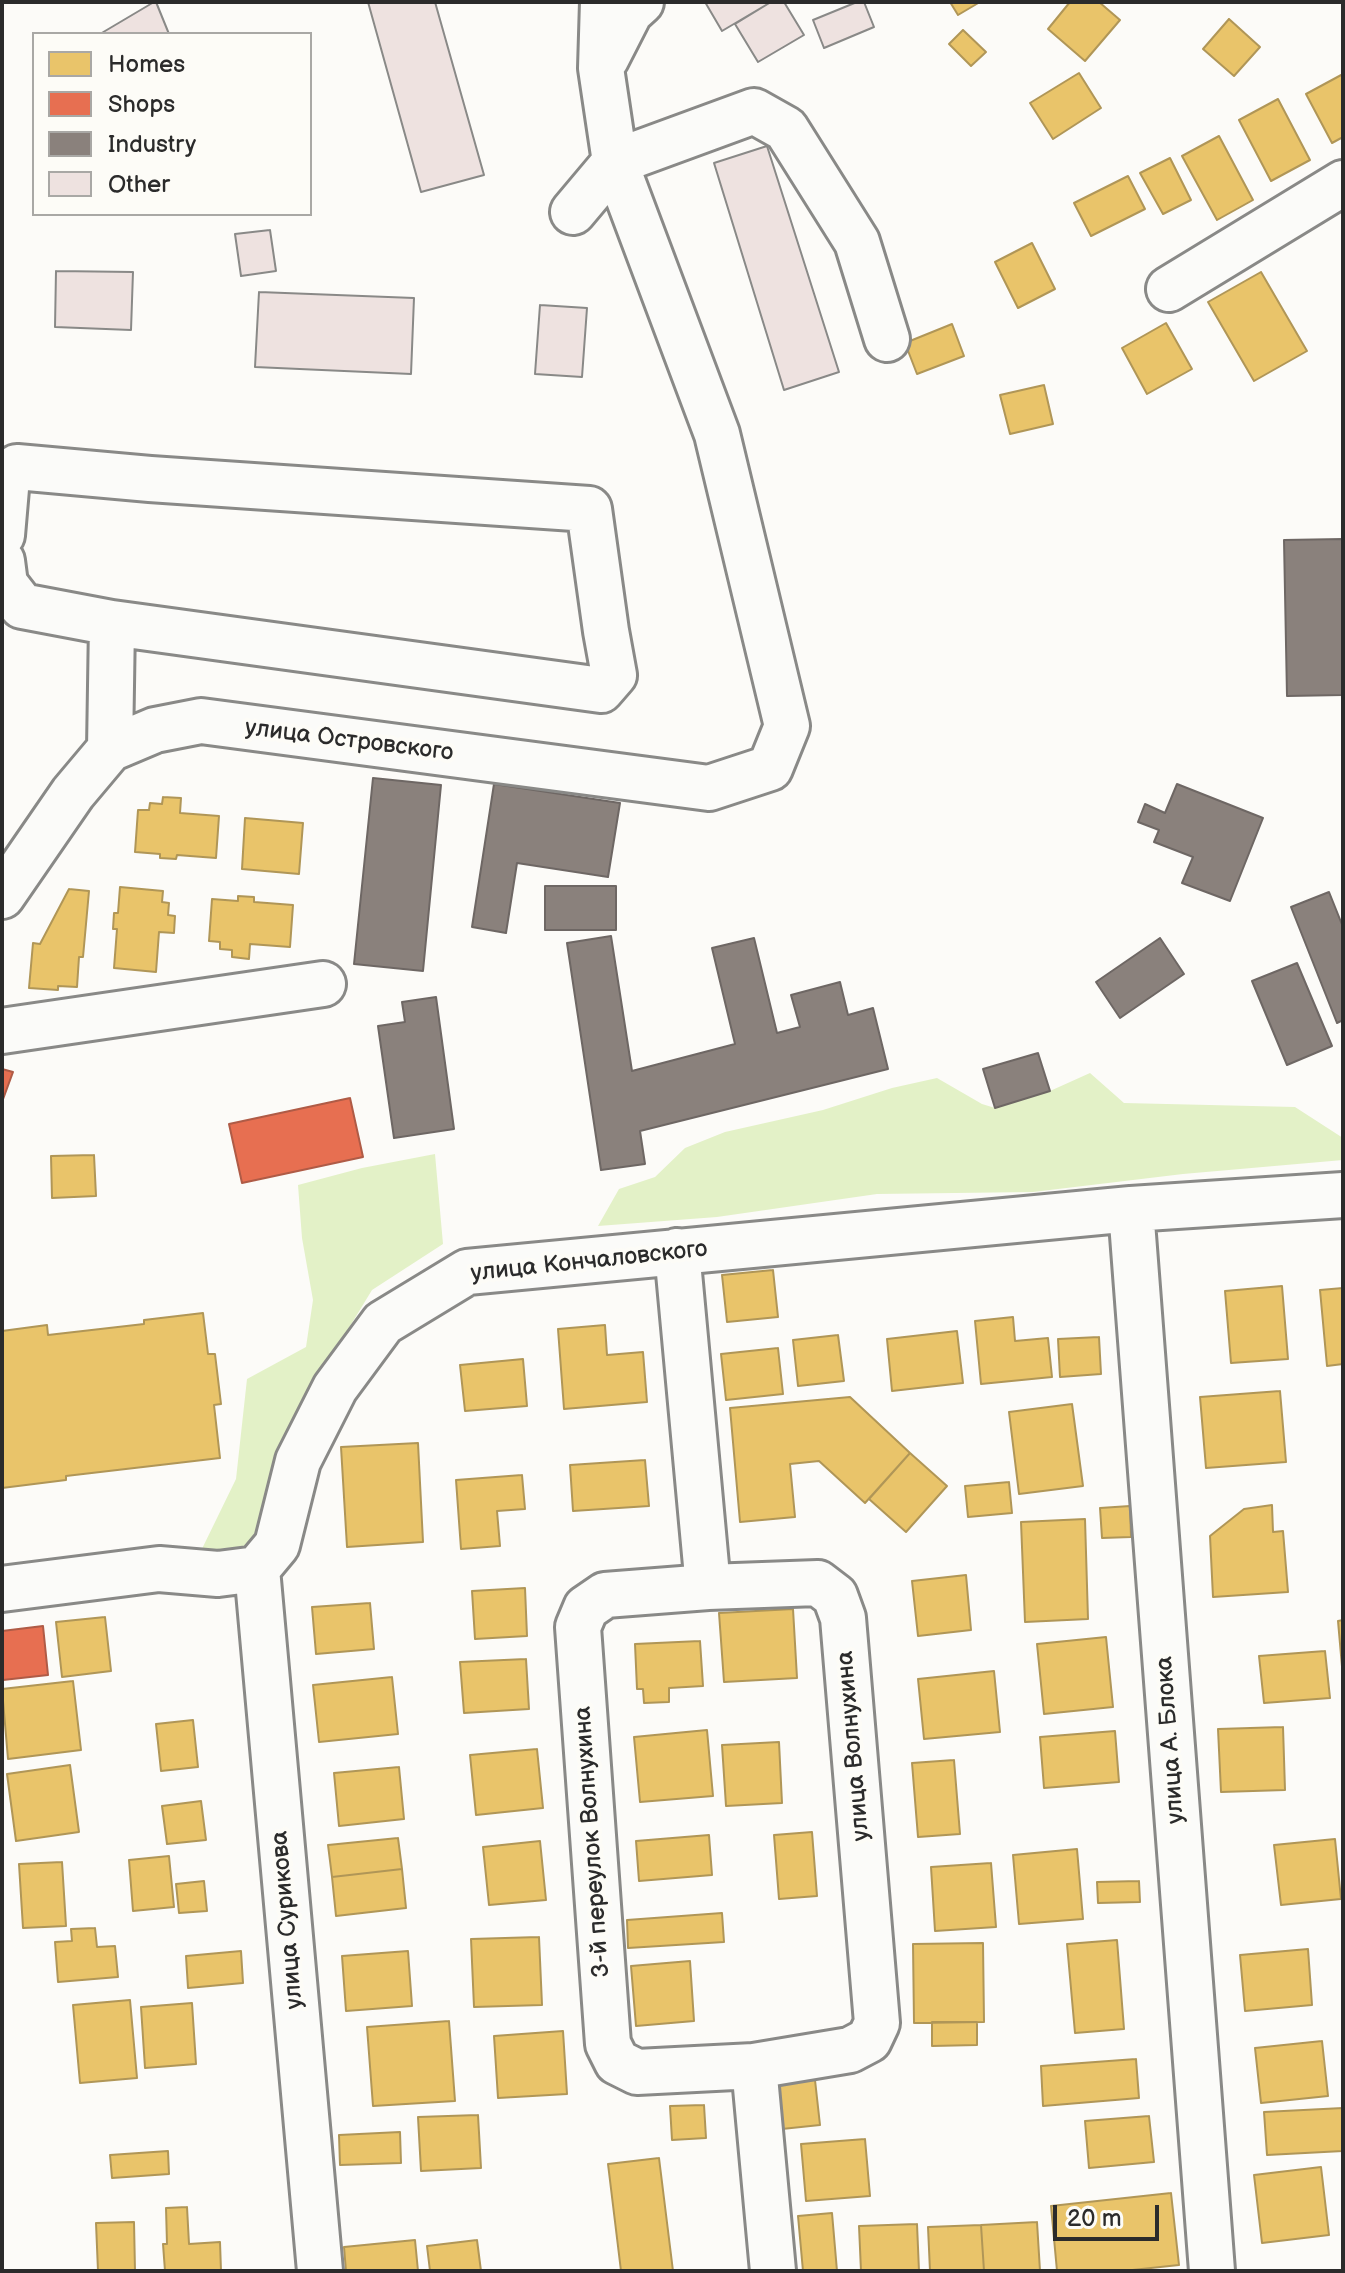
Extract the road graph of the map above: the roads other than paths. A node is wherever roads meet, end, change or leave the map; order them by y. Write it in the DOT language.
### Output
graph roads {
  1 [pos="603,2"];
  2 [pos="641,2"];
  3 [pos="601,68"];
  4 [pos="615,162"];
  5 [pos="1343,183"];
  6 [pos="573,212"];
  7 [pos="1169,289"];
  8 [pos="887,339"];
  9 [pos="2,535"];
  10 [pos="2,561"];
  11 [pos="112,623"];
  12 [pos="110,749"];
  13 [pos="2,896"];
  14 [pos="323,984"];
  15 [pos="2,1031"];
  16 [pos="1343,1195"];
  17 [pos="1131,1209"];
  18 [pos="677,1251"];
  19 [pos="257,1569"];
  20 [pos="708,1587"];
  21 [pos="2,1589"];
  22 [pos="754,2066"];
  23 [pos="320,2271"];
  24 [pos="773,2271"];
  25 [pos="1212,2271"];
  1 -- 3 [label="street"];
  2 -- 3 [label="street"];
  3 -- 4 [label="street"];
  4 -- 6 [label="street"];
  4 -- 8 [label="street"];
  4 -- 12 [label="street, улица Островского"];
  5 -- 7 [label="street"];
  9 -- 11 [label="street"];
  10 -- 11 [label="street"];
  11 -- 12 [label="street"];
  12 -- 13 [label="street, улица Островского"];
  14 -- 15 [label="street"];
  16 -- 17 [label="street, улица Кончаловского"];
  17 -- 18 [label="street, улица Кончаловского"];
  17 -- 25 [label="street, улица А. Блока"];
  18 -- 19 [label="street, улица Кончаловского"];
  18 -- 20 [label="street"];
  19 -- 21 [label="street"];
  19 -- 23 [label="street, улица Сурикова"];
  20 -- 22 [label="street, улица Волнухина"];
  20 -- 22 [label="street, 3-й переулок Волнухина"];
  22 -- 24 [label="street"];
}
